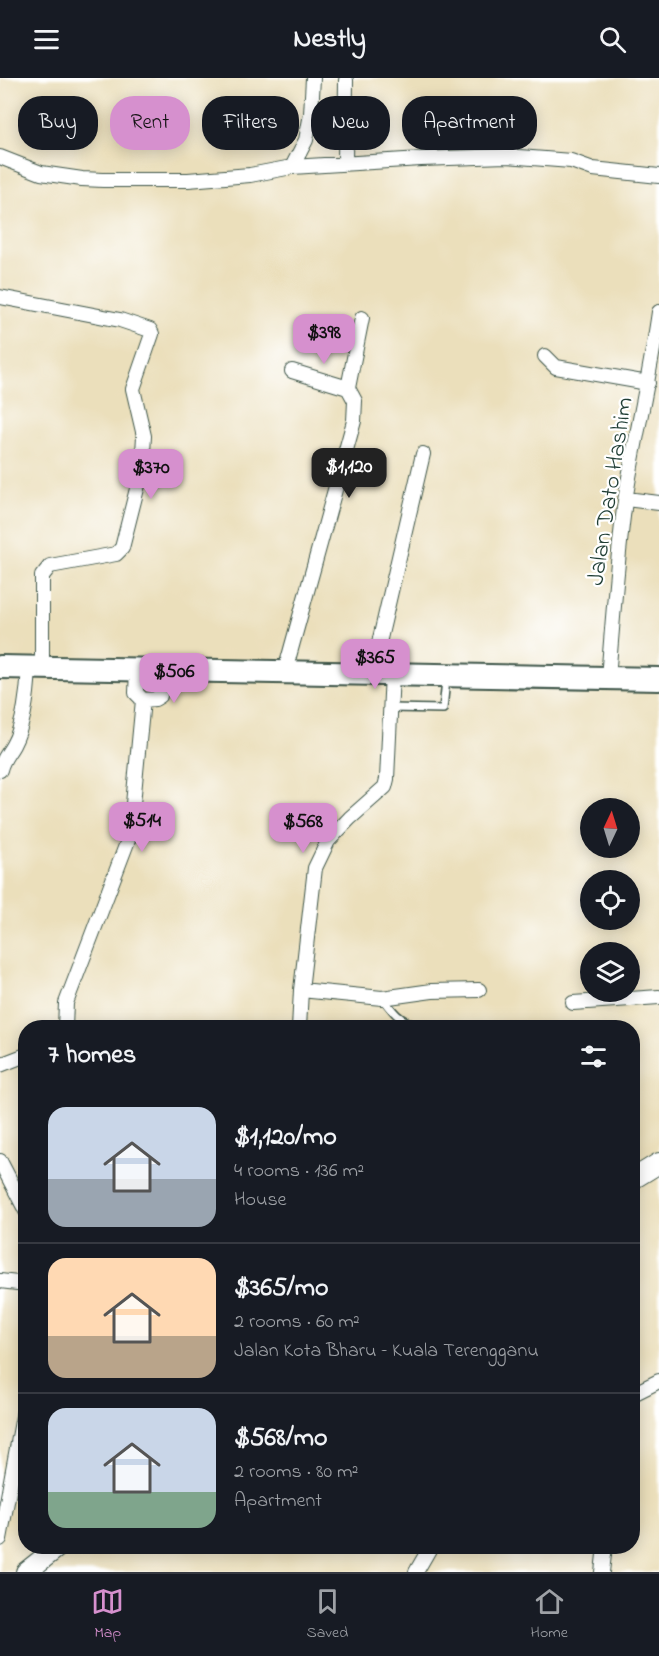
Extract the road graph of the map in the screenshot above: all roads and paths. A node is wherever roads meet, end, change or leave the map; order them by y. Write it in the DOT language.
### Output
graph roads {
  1 [pos="313,78"];
  2 [pos="346,80"];
  3 [pos="0,157"];
  4 [pos="345,164"];
  5 [pos="292,168"];
  6 [pos="659,176"];
  7 [pos="0,297"];
  8 [pos="659,312"];
  9 [pos="362,318"];
  10 [pos="545,356"];
  11 [pos="655,368"];
  12 [pos="292,371"];
  13 [pos="648,383"];
  14 [pos="348,388"];
  15 [pos="423,454"];
  16 [pos="626,499"];
  17 [pos="659,503"];
  18 [pos="0,667"];
  19 [pos="36,667"];
  20 [pos="137,669"];
  21 [pos="162,669"];
  22 [pos="285,670"];
  23 [pos="382,673"];
  24 [pos="447,674"];
  25 [pos="608,678"];
  26 [pos="659,679"];
  27 [pos="143,700"];
  28 [pos="389,708"];
  29 [pos="0,770"];
  30 [pos="301,990"];
  31 [pos="479,990"];
  32 [pos="659,997"];
  33 [pos="382,998"];
  34 [pos="573,1003"];
  35 [pos="65,1020"];
  36 [pos="299,1020"];
  37 [pos="404,1020"];
  38 [pos="18,1058"];
  39 [pos="0,1065"];
  40 [pos="0,1161"];
  41 [pos="659,1163"];
  42 [pos="640,1175"];
  43 [pos="18,1196"];
  44 [pos="0,1281"];
  45 [pos="18,1283"];
  46 [pos="659,1381"];
  47 [pos="640,1390"];
  48 [pos="18,1443"];
  49 [pos="0,1539"];
  50 [pos="50,1554"];
  51 [pos="426,1554"];
  52 [pos="604,1554"];
  53 [pos="34,1569"];
  54 [pos="416,1572"];
  55 [pos="602,1572"];
  1 -- 5 [label="street"];
  2 -- 4 [label="street"];
  3 -- 5 [label="street"];
  4 -- 5 [label="street"];
  4 -- 6 [label="street"];
  7 -- 19 [label="street"];
  8 -- 11 [label="street, Jalan Dato Hashim"];
  9 -- 14 [label="street"];
  10 -- 13 [label="street"];
  11 -- 13 [label="street, Jalan Dato Hashim"];
  12 -- 14 [label="street"];
  13 -- 16 [label="street, Jalan Dato Hashim"];
  14 -- 22 [label="street"];
  15 -- 23 [label="street"];
  16 -- 17 [label="street"];
  16 -- 25 [label="street, Jalan Dato Hashim"];
  18 -- 19 [label="main road"];
  19 -- 20 [label="main road"];
  19 -- 29 [label="street"];
  20 -- 21 [label="main road"];
  20 -- 27 [label="street"];
  21 -- 22 [label="main road"];
  21 -- 27 [label="street"];
  22 -- 23 [label="main road"];
  23 -- 24 [label="main road"];
  23 -- 28 [label="street"];
  24 -- 25 [label="main road"];
  24 -- 28 [label="lane"];
  25 -- 26 [label="main road"];
  27 -- 35 [label="street"];
  28 -- 30 [label="street"];
  30 -- 33 [label="street"];
  30 -- 36 [label="street"];
  31 -- 33 [label="street"];
  32 -- 34 [label="street"];
  33 -- 37 [label="lane"];
  38 -- 39 [label="street"];
  40 -- 43 [label="street"];
  41 -- 42 [label="main road"];
  44 -- 45 [label="street"];
  46 -- 47 [label="street"];
  48 -- 49 [label="street"];
  50 -- 53 [label="main road"];
  51 -- 54 [label="street"];
  52 -- 55 [label="street"];
}
